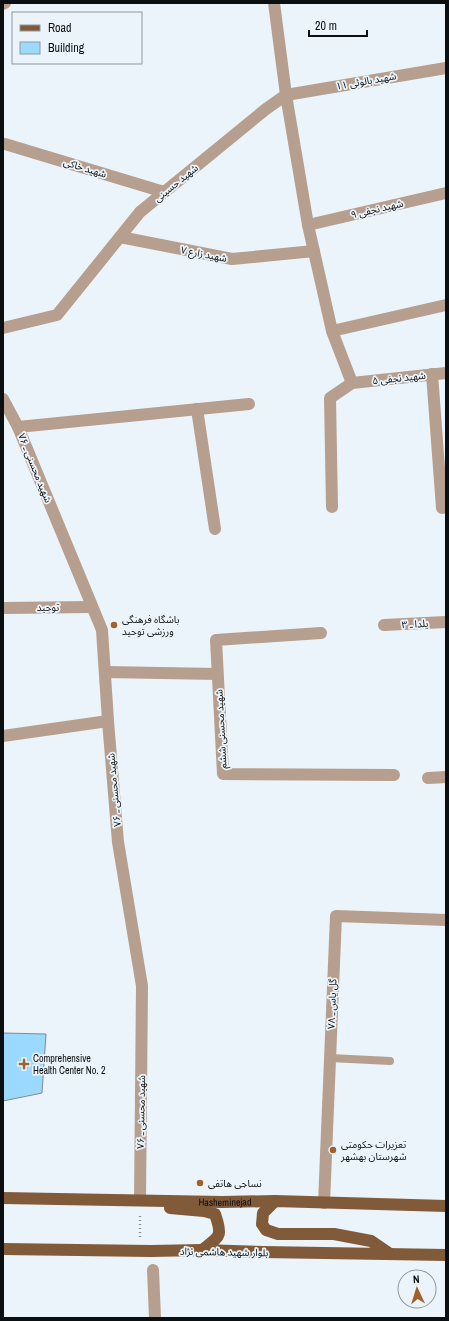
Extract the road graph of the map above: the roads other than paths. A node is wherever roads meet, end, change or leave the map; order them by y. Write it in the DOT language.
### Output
graph roads {
  1 [pos="274,3"];
  2 [pos="446,68"];
  3 [pos="286,94"];
  4 [pos="5,144"];
  5 [pos="164,192"];
  6 [pos="446,194"];
  7 [pos="308,224"];
  8 [pos="120,237"];
  9 [pos="314,251"];
  10 [pos="446,304"];
  11 [pos="3,328"];
  12 [pos="332,331"];
  13 [pos="446,373"];
  14 [pos="432,374"];
  15 [pos="352,383"];
  16 [pos="3,399"];
  17 [pos="248,404"];
  18 [pos="197,409"];
  19 [pos="18,427"];
  20 [pos="332,507"];
  21 [pos="442,508"];
  22 [pos="215,529"];
  23 [pos="92,607"];
  24 [pos="3,608"];
  25 [pos="446,622"];
  26 [pos="384,625"];
  27 [pos="321,633"];
  28 [pos="105,672"];
  29 [pos="217,674"];
  30 [pos="108,721"];
  31 [pos="3,736"];
  32 [pos="394,774"];
  33 [pos="446,777"];
  34 [pos="428,778"];
  35 [pos="446,920"];
  36 [pos="330,1058"];
  37 [pos="390,1061"];
  38 [pos="3,1198"];
  39 [pos="275,1201"];
  40 [pos="140,1202"];
  41 [pos="324,1203"];
  42 [pos="446,1206"];
  43 [pos="3,1249"];
  44 [pos="202,1250"];
  45 [pos="390,1254"];
  46 [pos="446,1255"];
  47 [pos="153,1270"];
  48 [pos="155,1318"];
  1 -- 3 [label="street"];
  2 -- 3 [label="street, شهید بالوئی ۱۱"];
  3 -- 5 [label="street, شهید حسینی"];
  3 -- 7 [label="street"];
  4 -- 5 [label="street, شهید خاکی"];
  5 -- 8 [label="street, شهید حسینی"];
  6 -- 7 [label="street, شهید نجفی ۹"];
  7 -- 9 [label="street"];
  8 -- 9 [label="street, شهید زارع ۷"];
  8 -- 11 [label="street, شهید حسینی"];
  9 -- 12 [label="street"];
  10 -- 12 [label="street"];
  12 -- 15 [label="street"];
  13 -- 14 [label="street, شهید نجفی ۵"];
  14 -- 15 [label="street, شهید نجفی ۵"];
  14 -- 21 [label="street"];
  15 -- 20 [label="street"];
  16 -- 19 [label="street, شهید محسنی ـ ۷۶"];
  17 -- 18 [label="street"];
  18 -- 19 [label="street"];
  18 -- 22 [label="street"];
  19 -- 23 [label="street, شهید محسنی ـ ۷۶"];
  23 -- 24 [label="street, توحید"];
  23 -- 28 [label="street, شهید محسنی ـ ۷۶"];
  25 -- 26 [label="street, یلدا ـ ۳"];
  27 -- 29 [label="street"];
  28 -- 29 [label="street"];
  28 -- 30 [label="street, شهید محسنی ـ ۷۶"];
  29 -- 32 [label="street, شهید محسنی ششم"];
  30 -- 31 [label="street"];
  30 -- 40 [label="street, شهید محسنی ـ ۷۶"];
  33 -- 34 [label="street"];
  35 -- 36 [label="street, گل یاس ـ ۷۸"];
  36 -- 37 [label="lane"];
  36 -- 41 [label="street, گل یاس ـ ۷۸"];
  38 -- 40 [label="main road, Hasheminejad"];
  39 -- 40 [label="main road, Hasheminejad"];
  39 -- 41 [label="main road, Hasheminejad"];
  39 -- 45 [label="main road"];
  40 -- 44 [label="main road"];
  41 -- 42 [label="main road, Hasheminejad"];
  43 -- 44 [label="main road, بلوار شهید هاشمی نژاد"];
  44 -- 45 [label="main road, بلوار شهید هاشمی نژاد"];
  45 -- 46 [label="main road, بلوار شهید هاشمی نژاد"];
  47 -- 48 [label="street"];
}
